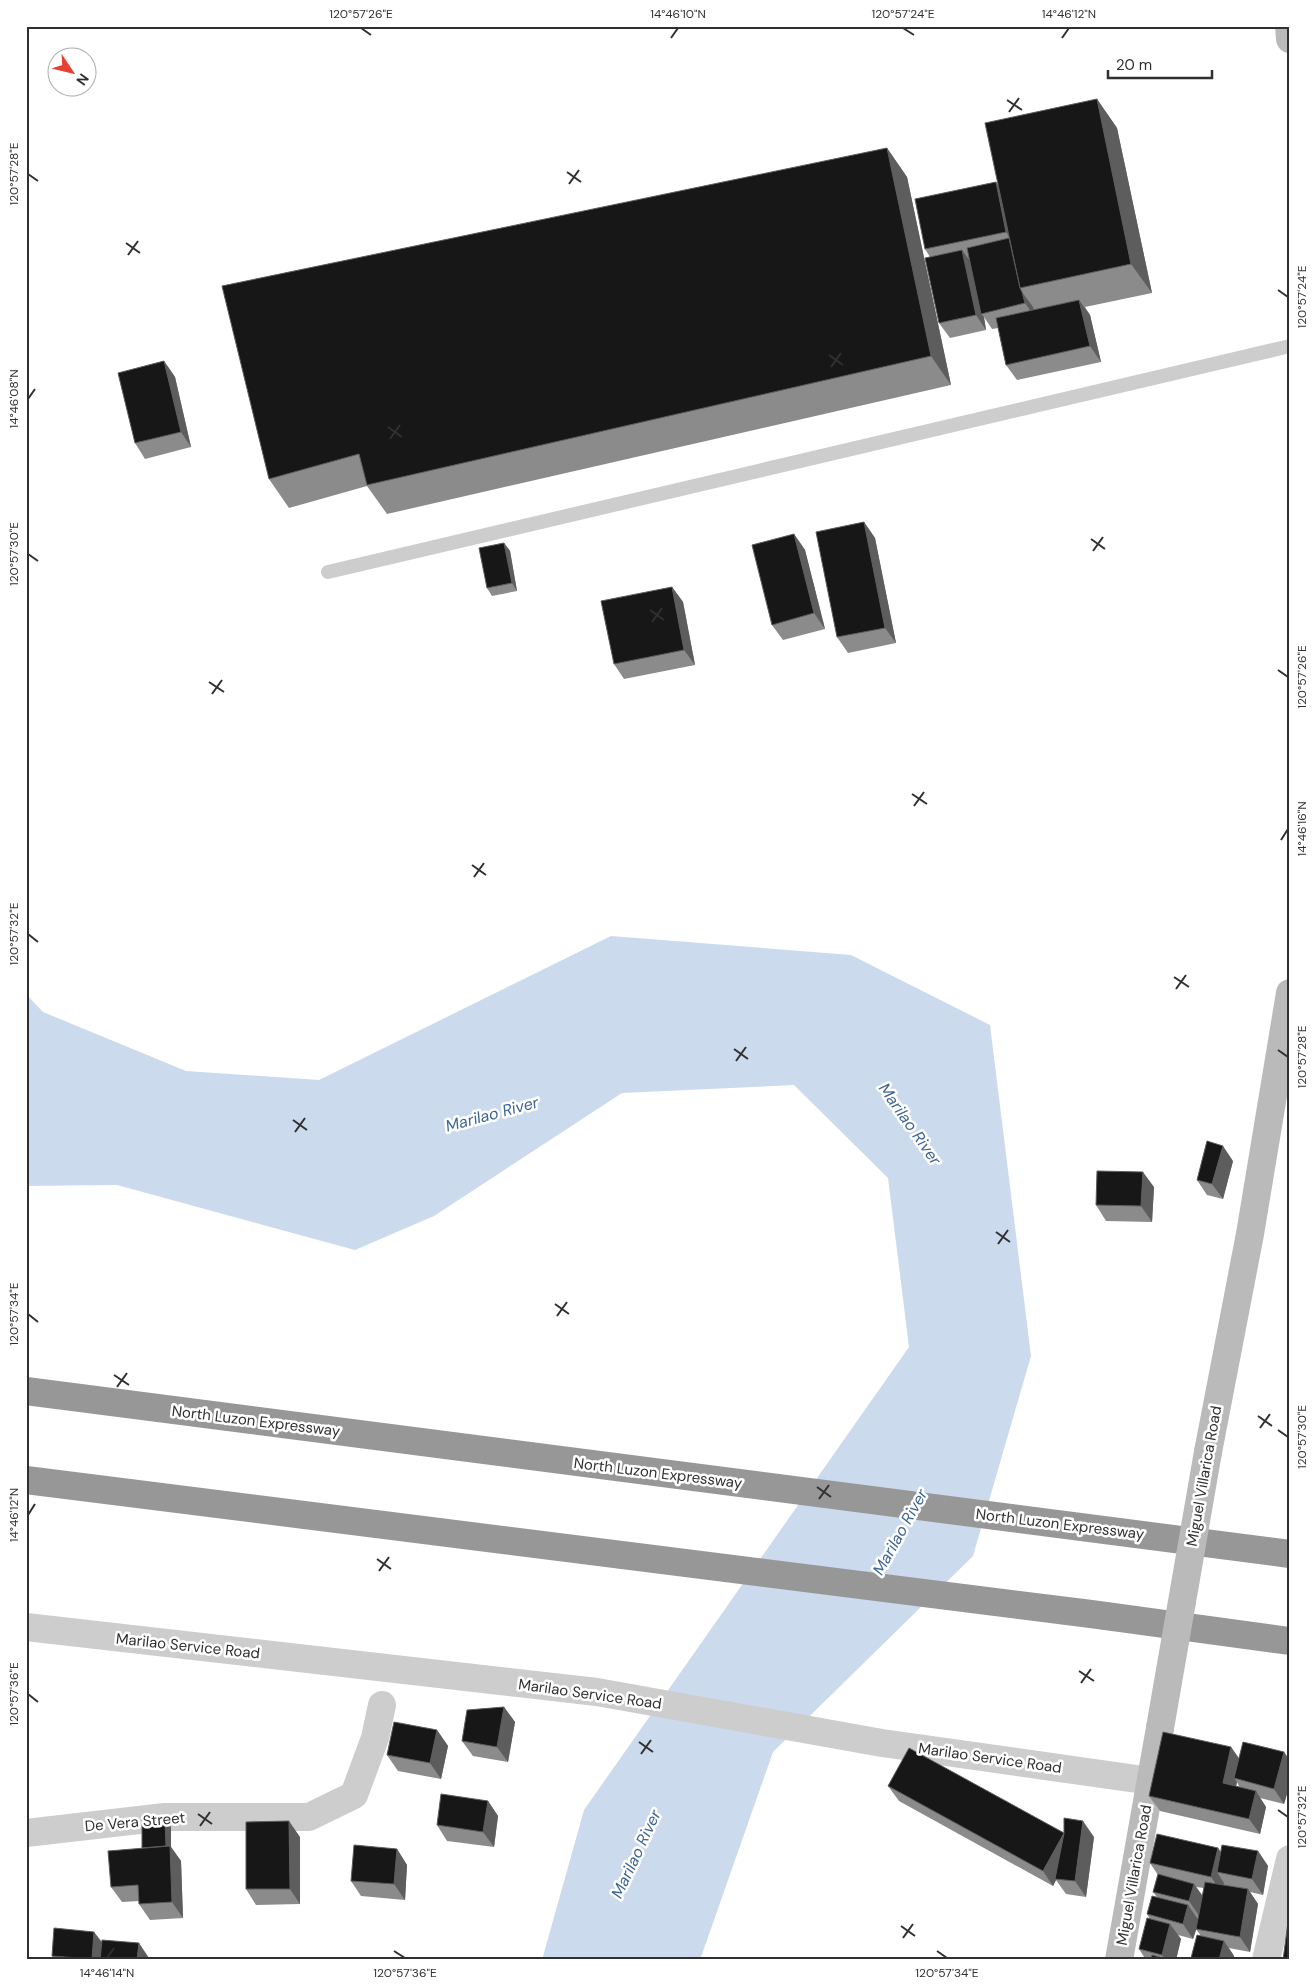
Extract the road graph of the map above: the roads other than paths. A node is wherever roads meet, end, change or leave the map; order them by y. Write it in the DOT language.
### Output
graph roads {
  1 [pos="1289,26"];
  2 [pos="1290,39"];
  3 [pos="1290,346"];
  4 [pos="328,572"];
  5 [pos="1290,992"];
  6 [pos="26,1392"];
  7 [pos="26,1480"];
  8 [pos="1290,1554"];
  9 [pos="26,1627"];
  10 [pos="1290,1642"];
  11 [pos="382,1705"];
  12 [pos="1151,1781"];
  13 [pos="26,1833"];
  14 [pos="1290,1859"];
  15 [pos="1119,1960"];
  16 [pos="1266,1960"];
  1 -- 2 [label="main road"];
  3 -- 4 [label="lane"];
  5 -- 12 [label="main road, Miguel Villarica Road, bridge"];
  6 -- 8 [label="highway, North Luzon Expressway"];
  7 -- 10 [label="highway"];
  9 -- 12 [label="street, Marilao Service Road"];
  11 -- 13 [label="street, De Vera Street"];
  12 -- 15 [label="main road, Miguel Villarica Road"];
  14 -- 16 [label="street"];
}
